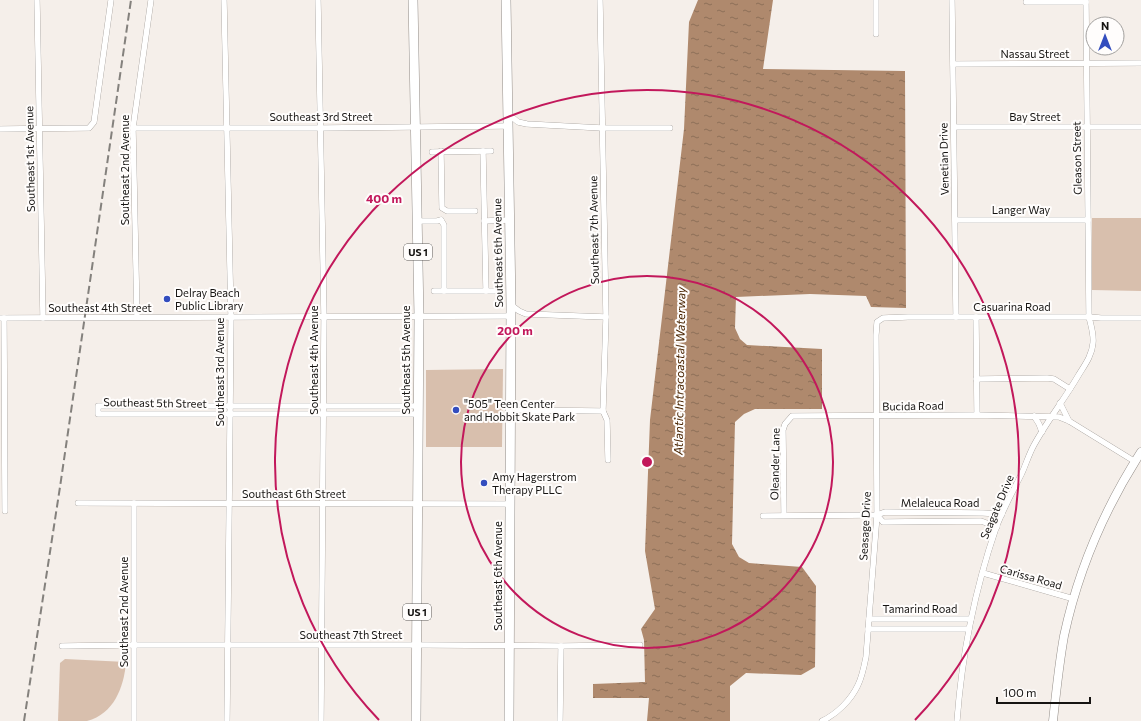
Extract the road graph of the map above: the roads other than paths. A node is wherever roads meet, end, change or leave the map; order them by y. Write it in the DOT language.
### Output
graph roads {
  1 [pos="37,0"];
  2 [pos="111,0"];
  3 [pos="150,0"];
  4 [pos="224,0"];
  5 [pos="318,0"];
  6 [pos="413,0"];
  7 [pos="506,0"];
  8 [pos="600,0"];
  9 [pos="876,0"];
  10 [pos="952,0"];
  11 [pos="1086,1"];
  12 [pos="1026,2"];
  13 [pos="876,34"];
  14 [pos="1086,63"];
  15 [pos="1141,63"];
  16 [pos="953,64"];
  17 [pos="508,114"];
  18 [pos="415,126"];
  19 [pos="508,126"];
  20 [pos="954,127"];
  21 [pos="1087,127"];
  22 [pos="1141,127"];
  23 [pos="39,128"];
  24 [pos="133,128"];
  25 [pos="227,128"];
  26 [pos="320,128"];
  27 [pos="602,128"];
  28 [pos="670,128"];
  29 [pos="0,129"];
  30 [pos="441,151"];
  31 [pos="482,151"];
  32 [pos="491,151"];
  33 [pos="432,152"];
  34 [pos="447,211"];
  35 [pos="475,211"];
  36 [pos="440,220"];
  37 [pos="510,220"];
  38 [pos="955,220"];
  39 [pos="1088,220"];
  40 [pos="484,221"];
  41 [pos="417,222"];
  42 [pos="434,291"];
  43 [pos="444,291"];
  44 [pos="486,291"];
  45 [pos="495,291"];
  46 [pos="511,305"];
  47 [pos="511,316"];
  48 [pos="230,317"];
  49 [pos="324,317"];
  50 [pos="419,317"];
  51 [pos="606,317"];
  52 [pos="956,317"];
  53 [pos="976,317"];
  54 [pos="1089,317"];
  55 [pos="2,318"];
  56 [pos="43,318"];
  57 [pos="137,318"];
  58 [pos="882,318"];
  59 [pos="1141,318"];
  60 [pos="976,379"];
  61 [pos="1070,389"];
  62 [pos="1060,403"];
  63 [pos="230,406"];
  64 [pos="324,406"];
  65 [pos="418,410"];
  66 [pos="511,410"];
  67 [pos="603,411"];
  68 [pos="230,414"];
  69 [pos="324,414"];
  70 [pos="977,415"];
  71 [pos="792,416"];
  72 [pos="877,416"];
  73 [pos="1034,416"];
  74 [pos="1051,417"];
  75 [pos="1069,421"];
  76 [pos="1042,432"];
  77 [pos="1141,452"];
  78 [pos="608,460"];
  79 [pos="1134,461"];
  80 [pos="78,503"];
  81 [pos="134,504"];
  82 [pos="229,504"];
  83 [pos="323,504"];
  84 [pos="418,504"];
  85 [pos="510,504"];
  86 [pos="5,511"];
  87 [pos="1002,514"];
  88 [pos="784,515"];
  89 [pos="877,515"];
  90 [pos="763,516"];
  91 [pos="997,527"];
  92 [pos="983,573"];
  93 [pos="1074,600"];
  94 [pos="869,619"];
  95 [pos="970,619"];
  96 [pos="968,629"];
  97 [pos="868,630"];
  98 [pos="640,644"];
  99 [pos="134,645"];
  100 [pos="227,645"];
  101 [pos="321,645"];
  102 [pos="417,645"];
  103 [pos="509,645"];
  104 [pos="62,646"];
  105 [pos="561,646"];
  106 [pos="134,721"];
  107 [pos="227,721"];
  108 [pos="321,721"];
  109 [pos="416,721"];
  110 [pos="509,721"];
  111 [pos="560,721"];
  112 [pos="822,721"];
  113 [pos="957,721"];
  114 [pos="1053,721"];
  1 -- 23 [label="street, Southeast 1st Avenue"];
  2 -- 23 [label="street"];
  3 -- 24 [label="street, Southeast 2nd Avenue"];
  4 -- 25 [label="street, Southeast 3rd Avenue"];
  5 -- 26 [label="street, Southeast 4th Avenue"];
  6 -- 18 [label="main road, Southeast 5th Avenue / US 1"];
  7 -- 17 [label="main road, Southeast 6th Avenue"];
  8 -- 27 [label="street, Southeast 7th Avenue"];
  9 -- 13 [label="street"];
  10 -- 16 [label="street, Venetian Drive"];
  11 -- 12 [label="street"];
  11 -- 14 [label="street, Gleason Street"];
  14 -- 15 [label="street, Nassau Street"];
  14 -- 16 [label="street, Nassau Street"];
  14 -- 21 [label="street, Gleason Street"];
  16 -- 20 [label="street, Venetian Drive"];
  17 -- 19 [label="main road, Southeast 6th Avenue"];
  17 -- 27 [label="street"];
  18 -- 19 [label="street, Southeast 3rd Street"];
  18 -- 26 [label="street, Southeast 3rd Street"];
  18 -- 41 [label="main road, Southeast 5th Avenue / US 1"];
  19 -- 37 [label="main road, Southeast 6th Avenue"];
  20 -- 21 [label="street, Bay Street"];
  20 -- 38 [label="street, Venetian Drive"];
  21 -- 22 [label="street, Bay Street"];
  21 -- 39 [label="street, Gleason Street"];
  23 -- 29 [label="street"];
  23 -- 56 [label="street, Southeast 1st Avenue"];
  24 -- 25 [label="street, Southeast 3rd Street"];
  24 -- 57 [label="street, Southeast 2nd Avenue"];
  25 -- 26 [label="street, Southeast 3rd Street"];
  25 -- 48 [label="street, Southeast 3rd Avenue"];
  26 -- 49 [label="street, Southeast 4th Avenue"];
  27 -- 28 [label="street"];
  27 -- 51 [label="street, Southeast 7th Avenue"];
  30 -- 31 [label="street"];
  30 -- 33 [label="street"];
  30 -- 34 [label="street"];
  31 -- 32 [label="street"];
  31 -- 40 [label="street"];
  34 -- 35 [label="street"];
  34 -- 36 [label="street"];
  36 -- 41 [label="street"];
  36 -- 43 [label="street"];
  37 -- 40 [label="street"];
  37 -- 46 [label="main road, Southeast 6th Avenue"];
  38 -- 39 [label="street, Langer Way"];
  38 -- 52 [label="street, Venetian Drive"];
  39 -- 54 [label="street, Gleason Street"];
  40 -- 44 [label="street"];
  41 -- 50 [label="main road, Southeast 5th Avenue / US 1"];
  42 -- 43 [label="street"];
  43 -- 44 [label="street"];
  44 -- 45 [label="street"];
  46 -- 47 [label="main road, Southeast 6th Avenue"];
  46 -- 51 [label="street"];
  47 -- 50 [label="street, Southeast 4th Street"];
  47 -- 66 [label="main road, Southeast 6th Avenue"];
  48 -- 49 [label="street, Southeast 4th Street"];
  48 -- 57 [label="street, Southeast 4th Street"];
  48 -- 63 [label="street, Southeast 3rd Avenue"];
  49 -- 50 [label="street, Southeast 4th Street"];
  49 -- 64 [label="street, Southeast 4th Avenue"];
  50 -- 65 [label="main road, Southeast 5th Avenue / US 1"];
  51 -- 67 [label="street, Southeast 7th Avenue"];
  52 -- 53 [label="street, Casuarina Road"];
  52 -- 58 [label="street, Casuarina Road"];
  53 -- 54 [label="street, Casuarina Road"];
  53 -- 60 [label="street"];
  54 -- 59 [label="street, Casuarina Road"];
  54 -- 61 [label="street, Seagate Drive"];
  55 -- 56 [label="street, Southeast 4th Street"];
  55 -- 86 [label="street"];
  56 -- 57 [label="street, Southeast 4th Street"];
  58 -- 72 [label="street, Seasage Drive"];
  60 -- 61 [label="street"];
  60 -- 70 [label="street"];
  61 -- 62 [label="street, Seagate Drive"];
  62 -- 74 [label="street, Seagate Drive"];
  62 -- 75 [label="street"];
  63 -- 64 [label="street, Southeast 5th Street"];
  63 -- 68 [label="street, Southeast 3rd Avenue"];
  63 -- 68 [label="street, Southeast 5th Street"];
  64 -- 65 [label="street, Southeast 5th Street"];
  64 -- 69 [label="street, Southeast 4th Avenue"];
  65 -- 69 [label="street, Southeast 5th Street"];
  65 -- 84 [label="main road, Southeast 5th Avenue / US 1"];
  66 -- 67 [label="street"];
  66 -- 85 [label="main road, Southeast 6th Avenue"];
  67 -- 78 [label="street, Southeast 7th Avenue"];
  68 -- 69 [label="street, Southeast 5th Street"];
  68 -- 82 [label="street, Southeast 3rd Avenue"];
  69 -- 83 [label="street, Southeast 4th Avenue"];
  70 -- 72 [label="street, Bucida Road"];
  70 -- 73 [label="street, Bucida Road"];
  71 -- 72 [label="street, Bucida Road"];
  71 -- 88 [label="street, Oleander Lane"];
  72 -- 89 [label="street, Seasage Drive"];
  73 -- 74 [label="street, Bucida Road"];
  73 -- 76 [label="street"];
  74 -- 75 [label="street, Bucida Road"];
  74 -- 76 [label="street, Seagate Drive"];
  75 -- 79 [label="street, Bucida Road"];
  76 -- 87 [label="street, Seagate Drive"];
  77 -- 79 [label="main road"];
  79 -- 93 [label="main road"];
  80 -- 81 [label="street, Southeast 6th Street"];
  81 -- 82 [label="street, Southeast 6th Street"];
  81 -- 99 [label="street, Southeast 2nd Avenue"];
  82 -- 83 [label="street, Southeast 6th Street"];
  82 -- 100 [label="street, Southeast 3rd Avenue"];
  83 -- 84 [label="street, Southeast 6th Street"];
  83 -- 101 [label="street, Southeast 4th Avenue"];
  84 -- 85 [label="street, Southeast 6th Street"];
  84 -- 102 [label="main road, Southeast 5th Avenue / US 1"];
  85 -- 103 [label="main road, Southeast 6th Avenue"];
  87 -- 89 [label="street, Melaleuca Road"];
  87 -- 91 [label="street, Seagate Drive"];
  88 -- 89 [label="street, Melaleuca Road"];
  88 -- 90 [label="street, Melaleuca Road"];
  89 -- 91 [label="street, Melaleuca Road"];
  89 -- 94 [label="street, Seasage Drive"];
  91 -- 92 [label="street, Seagate Drive"];
  92 -- 93 [label="street, Carissa Road"];
  92 -- 95 [label="street, Seagate Drive"];
  93 -- 114 [label="main road"];
  94 -- 95 [label="street, Tamarind Road"];
  94 -- 97 [label="street, Seasage Drive"];
  95 -- 96 [label="street, Seagate Drive"];
  96 -- 97 [label="street, Tamarind Road"];
  96 -- 113 [label="street, Seagate Drive"];
  97 -- 112 [label="street, Seasage Drive"];
  98 -- 105 [label="street, Southeast 7th Street"];
  99 -- 100 [label="street, Southeast 7th Street"];
  99 -- 104 [label="street, Southeast 7th Street"];
  99 -- 106 [label="street, Southeast 2nd Avenue"];
  100 -- 101 [label="street, Southeast 7th Street"];
  100 -- 107 [label="street, Southeast 3rd Avenue"];
  101 -- 102 [label="street, Southeast 7th Street"];
  101 -- 108 [label="street, Southeast 4th Avenue"];
  102 -- 103 [label="street, Southeast 7th Street"];
  102 -- 109 [label="main road, Southeast 5th Avenue / US 1"];
  103 -- 105 [label="street, Southeast 7th Street"];
  103 -- 110 [label="main road, Southeast 6th Avenue"];
  105 -- 111 [label="street"];
}
